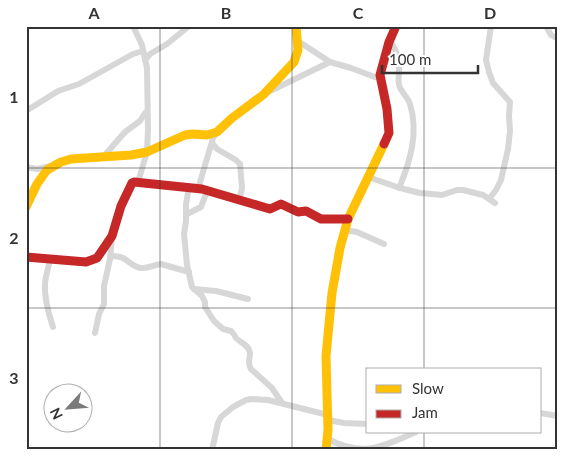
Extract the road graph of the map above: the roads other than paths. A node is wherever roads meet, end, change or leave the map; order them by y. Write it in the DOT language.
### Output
graph roads {
  1 [pos="133,26"];
  2 [pos="189,26"];
  3 [pos="296,26"];
  4 [pos="396,26"];
  5 [pos="490,26"];
  6 [pos="540,26"];
  7 [pos="548,30"];
  8 [pos="558,39"];
  9 [pos="390,40"];
  10 [pos="298,41"];
  11 [pos="143,51"];
  12 [pos="145,60"];
  13 [pos="330,62"];
  14 [pos="380,79"];
  15 [pos="263,95"];
  16 [pos="147,109"];
  17 [pos="26,111"];
  18 [pos="216,132"];
  19 [pos="212,143"];
  20 [pos="147,152"];
  21 [pos="104,156"];
  22 [pos="55,165"];
  23 [pos="26,168"];
  24 [pos="368,177"];
  25 [pos="138,182"];
  26 [pos="399,188"];
  27 [pos="198,189"];
  28 [pos="239,201"];
  29 [pos="26,207"];
  30 [pos="187,214"];
  31 [pos="348,219"];
  32 [pos="345,230"];
  33 [pos="112,236"];
  34 [pos="384,244"];
  35 [pos="27,256"];
  36 [pos="111,256"];
  37 [pos="50,258"];
  38 [pos="189,272"];
  39 [pos="193,289"];
  40 [pos="248,299"];
  41 [pos="53,327"];
  42 [pos="96,333"];
  43 [pos="282,403"];
  44 [pos="542,413"];
  45 [pos="558,416"];
  46 [pos="328,417"];
  47 [pos="366,424"];
  48 [pos="411,434"];
  49 [pos="328,439"];
  50 [pos="212,450"];
  51 [pos="326,450"];
  1 -- 11 [label="street"];
  2 -- 12 [label="street"];
  3 -- 10 [label="street"];
  4 -- 9 [label="street"];
  5 -- 26 [label="street"];
  6 -- 7 [label="street"];
  7 -- 8 [label="street"];
  9 -- 14 [label="street"];
  9 -- 26 [label="street"];
  10 -- 13 [label="street"];
  10 -- 15 [label="street"];
  11 -- 12 [label="street"];
  11 -- 17 [label="street"];
  12 -- 16 [label="street"];
  13 -- 14 [label="street"];
  13 -- 15 [label="street"];
  14 -- 24 [label="street"];
  15 -- 18 [label="street"];
  16 -- 20 [label="street"];
  16 -- 21 [label="street"];
  18 -- 19 [label="street"];
  18 -- 20 [label="street"];
  19 -- 27 [label="street"];
  19 -- 28 [label="street"];
  20 -- 21 [label="street"];
  20 -- 25 [label="street"];
  21 -- 22 [label="street"];
  22 -- 23 [label="street"];
  22 -- 29 [label="street"];
  24 -- 26 [label="street"];
  24 -- 31 [label="street"];
  25 -- 27 [label="street"];
  25 -- 33 [label="street"];
  27 -- 28 [label="street"];
  27 -- 30 [label="street"];
  27 -- 30 [label="street"];
  28 -- 31 [label="street"];
  30 -- 38 [label="street"];
  31 -- 32 [label="street"];
  32 -- 34 [label="street"];
  32 -- 46 [label="street"];
  33 -- 36 [label="street"];
  33 -- 37 [label="street"];
  35 -- 37 [label="street"];
  36 -- 38 [label="street"];
  36 -- 42 [label="street"];
  37 -- 41 [label="street"];
  38 -- 39 [label="street"];
  39 -- 40 [label="street"];
  39 -- 43 [label="street"];
  43 -- 46 [label="street"];
  43 -- 50 [label="street"];
  44 -- 45 [label="street"];
  46 -- 47 [label="street"];
  46 -- 49 [label="street"];
  48 -- 49 [label="street"];
  49 -- 51 [label="street"];
}
